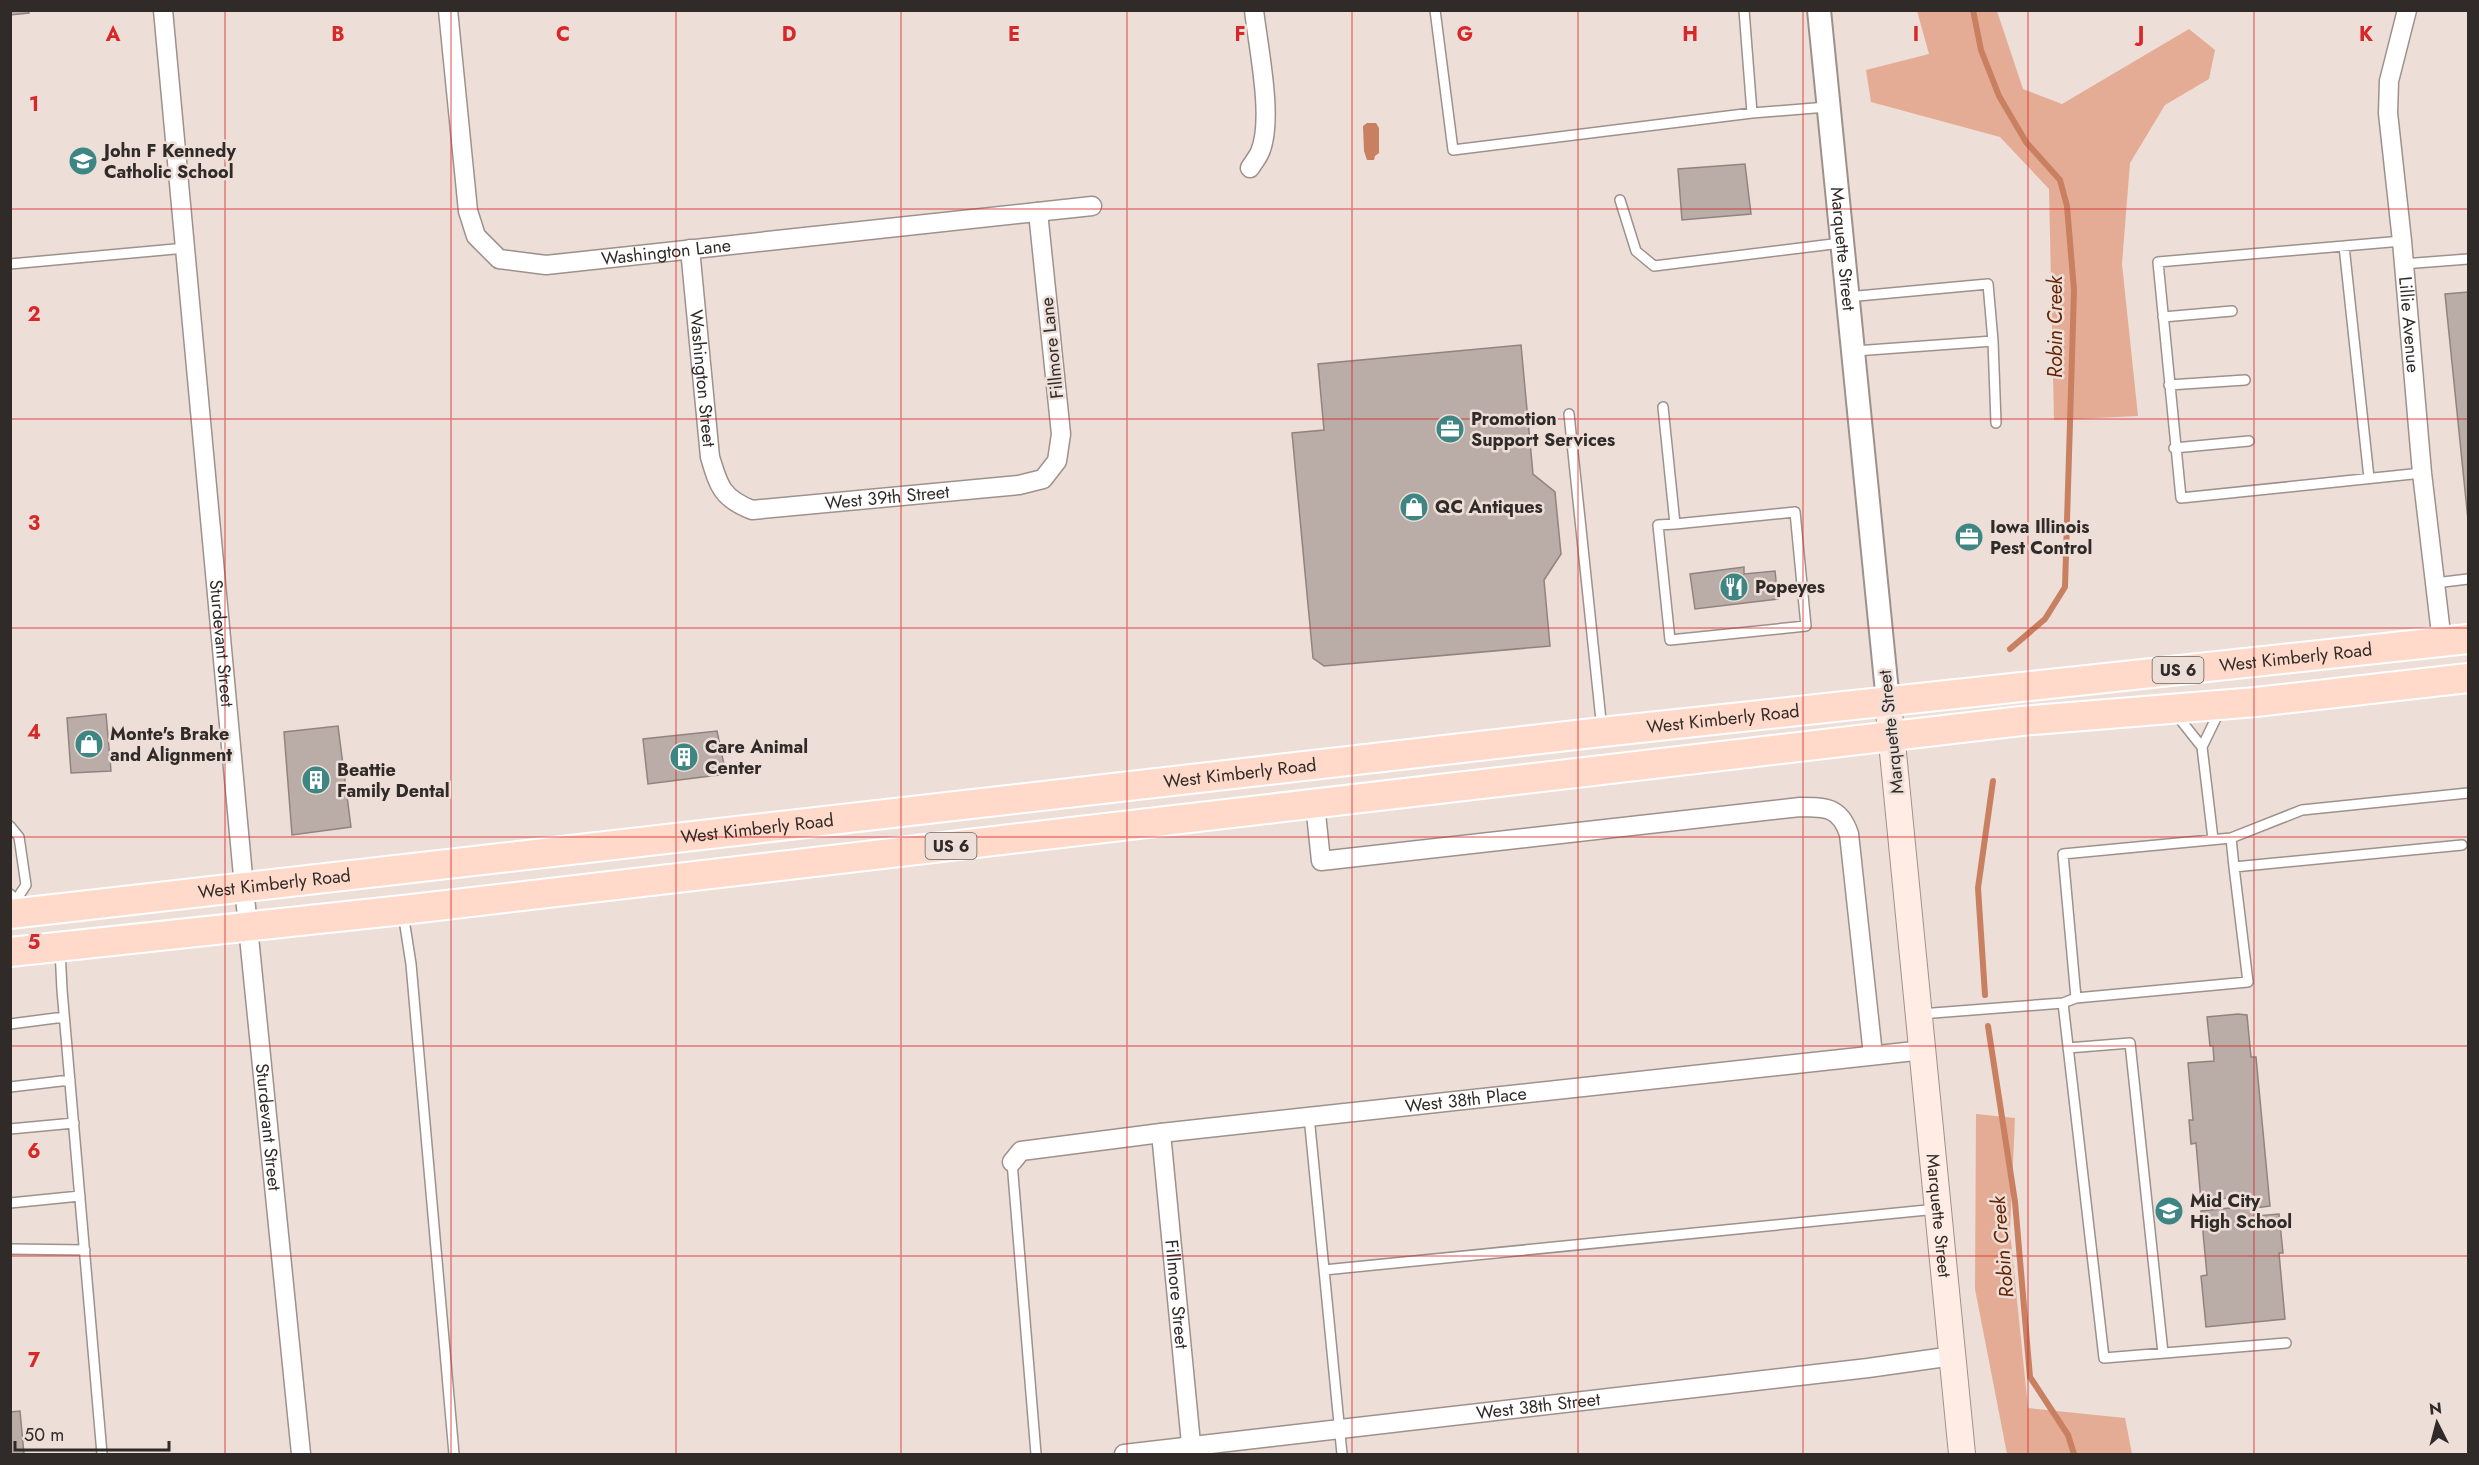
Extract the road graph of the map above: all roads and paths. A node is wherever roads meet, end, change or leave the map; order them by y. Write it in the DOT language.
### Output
graph roads {
  1 [pos="163,10"];
  2 [pos="448,10"];
  3 [pos="1254,10"];
  4 [pos="1435,10"];
  5 [pos="1744,10"];
  6 [pos="1818,10"];
  7 [pos="2408,10"];
  8 [pos="1827,107"];
  9 [pos="1752,113"];
  10 [pos="1250,168"];
  11 [pos="1620,200"];
  12 [pos="1092,206"];
  13 [pos="1038,212"];
  14 [pos="2402,241"];
  15 [pos="1841,243"];
  16 [pos="2344,246"];
  17 [pos="186,248"];
  18 [pos="690,249"];
  19 [pos="2469,259"];
  20 [pos="10,264"];
  21 [pos="2403,264"];
  22 [pos="1847,297"];
  23 [pos="2232,311"];
  24 [pos="2163,317"];
  25 [pos="1993,341"];
  26 [pos="1852,351"];
  27 [pos="2245,380"];
  28 [pos="2169,386"];
  29 [pos="1663,407"];
  30 [pos="1569,414"];
  31 [pos="1996,423"];
  32 [pos="2249,441"];
  33 [pos="2174,448"];
  34 [pos="2422,473"];
  35 [pos="2369,478"];
  36 [pos="1043,479"];
  37 [pos="732,502"];
  38 [pos="1675,524"];
  39 [pos="2469,579"];
  40 [pos="2434,583"];
  41 [pos="2455,641"];
  42 [pos="2461,676"];
  43 [pos="1888,702"];
  44 [pos="2222,704"];
  45 [pos="2171,709"];
  46 [pos="1602,732"];
  47 [pos="1892,736"];
  48 [pos="2202,747"];
  49 [pos="2469,793"];
  50 [pos="1315,804"];
  51 [pos="10,826"];
  52 [pos="2231,837"];
  53 [pos="2213,839"];
  54 [pos="2462,844"];
  55 [pos="2234,867"];
  56 [pos="244,887"];
  57 [pos="14,905"];
  58 [pos="403,910"];
  59 [pos="248,927"];
  60 [pos="60,947"];
  61 [pos="10,952"];
  62 [pos="2076,998"];
  63 [pos="2063,1003"];
  64 [pos="1920,1014"];
  65 [pos="64,1017"];
  66 [pos="10,1024"];
  67 [pos="2068,1047"];
  68 [pos="1924,1050"];
  69 [pos="1873,1055"];
  70 [pos="70,1080"];
  71 [pos="10,1087"];
  72 [pos="1310,1116"];
  73 [pos="74,1123"];
  74 [pos="10,1129"];
  75 [pos="1161,1133"];
  76 [pos="1012,1162"];
  77 [pos="80,1196"];
  78 [pos="10,1203"];
  79 [pos="1940,1209"];
  80 [pos="10,1249"];
  81 [pos="85,1250"];
  82 [pos="1324,1270"];
  83 [pos="2286,1343"];
  84 [pos="2163,1353"];
  85 [pos="1953,1356"];
  86 [pos="1339,1429"];
  87 [pos="1192,1451"];
  88 [pos="102,1455"];
  89 [pos="301,1455"];
  90 [pos="454,1455"];
  91 [pos="1036,1455"];
  92 [pos="1124,1455"];
  93 [pos="1342,1455"];
  94 [pos="1962,1455"];
  1 -- 17 [label="street, Sturdevant Street"];
  2 -- 18 [label="street, Washington Lane"];
  3 -- 10 [label="street"];
  4 -- 9 [label="lane"];
  5 -- 9 [label="lane"];
  6 -- 8 [label="street, Marquette Street"];
  7 -- 14 [label="street, Lillie Avenue"];
  8 -- 9 [label="lane"];
  8 -- 15 [label="street, Marquette Street"];
  11 -- 15 [label="lane"];
  12 -- 13 [label="street, Washington Lane"];
  13 -- 18 [label="street, Washington Lane"];
  13 -- 36 [label="street, Fillmore Lane"];
  14 -- 16 [label="lane"];
  14 -- 21 [label="street, Lillie Avenue"];
  15 -- 22 [label="street, Marquette Street"];
  16 -- 24 [label="lane"];
  16 -- 35 [label="lane"];
  17 -- 20 [label="lane"];
  17 -- 56 [label="street, Sturdevant Street"];
  18 -- 37 [label="street, Washington Street"];
  19 -- 21 [label="lane"];
  21 -- 34 [label="street, Lillie Avenue"];
  22 -- 25 [label="lane"];
  22 -- 26 [label="street, Marquette Street"];
  23 -- 24 [label="lane"];
  24 -- 28 [label="lane"];
  25 -- 26 [label="lane"];
  25 -- 31 [label="lane"];
  26 -- 43 [label="street, Marquette Street"];
  27 -- 28 [label="lane"];
  28 -- 33 [label="lane"];
  29 -- 38 [label="lane"];
  30 -- 46 [label="lane"];
  32 -- 33 [label="lane"];
  33 -- 35 [label="lane"];
  34 -- 35 [label="lane"];
  34 -- 40 [label="street, Lillie Avenue"];
  36 -- 37 [label="street, West 39th Street"];
  38 -- 38 [label="lane"];
  39 -- 40 [label="lane"];
  40 -- 41 [label="street, Lillie Avenue"];
  41 -- 43 [label="main road, West Kimberly Road / US 6"];
  42 -- 44 [label="main road, West Kimberly Road / US 6"];
  43 -- 46 [label="main road, West Kimberly Road / US 6"];
  43 -- 47 [label="main road, Marquette Street"];
  44 -- 45 [label="main road, West Kimberly Road / US 6"];
  44 -- 48 [label="lane"];
  45 -- 47 [label="main road, West Kimberly Road / US 6"];
  45 -- 48 [label="lane"];
  46 -- 56 [label="main road, West Kimberly Road / US 6"];
  47 -- 50 [label="main road, West Kimberly Road / US 6"];
  47 -- 64 [label="main road, Marquette Street"];
  48 -- 53 [label="lane"];
  49 -- 52 [label="lane"];
  50 -- 58 [label="main road, West Kimberly Road / US 6"];
  50 -- 69 [label="street, West Kimberly Road"];
  51 -- 57 [label="lane"];
  52 -- 53 [label="lane"];
  52 -- 55 [label="lane"];
  53 -- 62 [label="lane"];
  54 -- 55 [label="lane"];
  55 -- 62 [label="lane"];
  56 -- 57 [label="main road, West Kimberly Road / US 6"];
  56 -- 59 [label="street, Sturdevant Street"];
  58 -- 59 [label="main road, West Kimberly Road / US 6"];
  58 -- 90 [label="lane"];
  59 -- 60 [label="main road, West Kimberly Road / US 6"];
  59 -- 89 [label="street, Sturdevant Street"];
  60 -- 61 [label="main road, West Kimberly Road / US 6"];
  60 -- 65 [label="lane"];
  62 -- 63 [label="lane"];
  63 -- 64 [label="lane"];
  63 -- 67 [label="lane"];
  64 -- 68 [label="main road, Marquette Street"];
  65 -- 66 [label="lane"];
  65 -- 70 [label="lane"];
  67 -- 84 [label="lane"];
  67 -- 84 [label="lane"];
  68 -- 69 [label="street, West 38th Place"];
  68 -- 79 [label="main road, Marquette Street"];
  69 -- 72 [label="street, West 38th Place"];
  70 -- 71 [label="lane"];
  70 -- 73 [label="lane"];
  72 -- 75 [label="street, West 38th Place"];
  72 -- 82 [label="lane"];
  73 -- 74 [label="lane"];
  73 -- 77 [label="lane"];
  75 -- 76 [label="street, West 38th Place"];
  75 -- 87 [label="street, Fillmore Street"];
  76 -- 91 [label="lane"];
  77 -- 78 [label="lane"];
  77 -- 81 [label="lane"];
  79 -- 82 [label="lane"];
  79 -- 85 [label="main road, Marquette Street"];
  80 -- 81 [label="lane"];
  81 -- 88 [label="lane"];
  82 -- 86 [label="lane"];
  83 -- 84 [label="lane"];
  85 -- 86 [label="street, West 38th Street"];
  85 -- 94 [label="main road, Marquette Street"];
  86 -- 87 [label="street, West 38th Street"];
  86 -- 93 [label="lane"];
  87 -- 92 [label="street, West 38th Street"];
}
